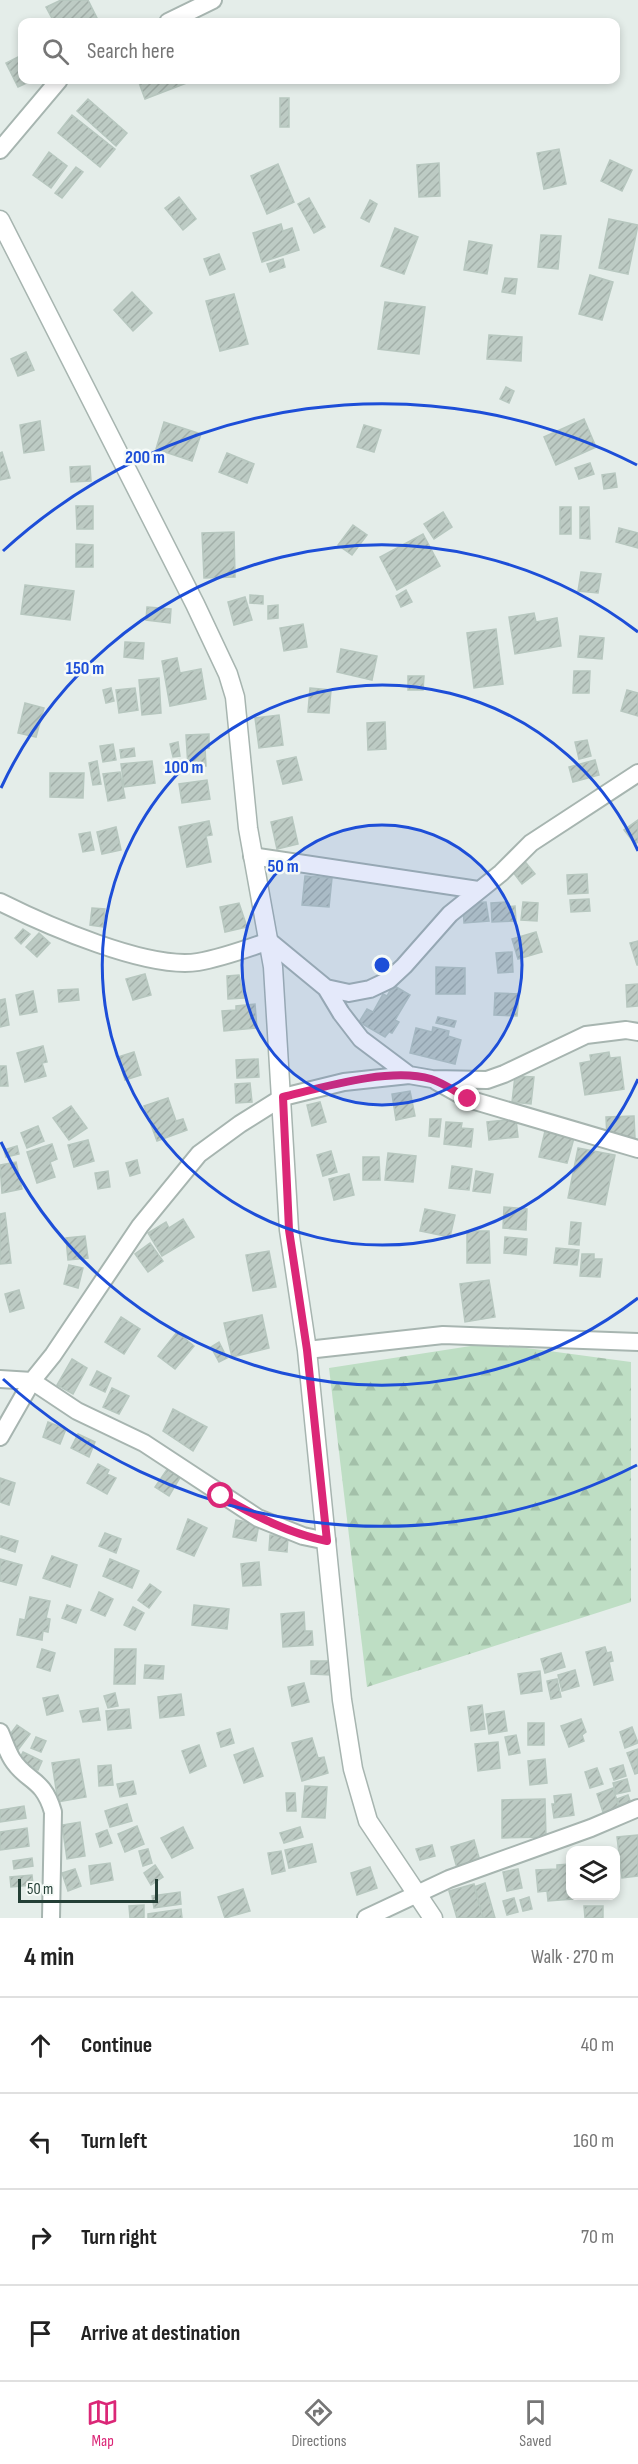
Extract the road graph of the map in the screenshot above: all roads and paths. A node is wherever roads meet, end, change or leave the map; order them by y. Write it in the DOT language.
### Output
graph roads {
  1 [pos="213,0"];
  2 [pos="176,18"];
  3 [pos="56,84"];
  4 [pos="0,150"];
  5 [pos="0,220"];
  6 [pos="638,773"];
  7 [pos="252,856"];
  8 [pos="478,890"];
  9 [pos="0,902"];
  10 [pos="269,941"];
  11 [pos="326,988"];
  12 [pos="638,1032"];
  13 [pos="409,1075"];
  14 [pos="432,1079"];
  15 [pos="283,1097"];
  16 [pos="638,1149"];
  17 [pos="638,1342"];
  18 [pos="307,1350"];
  19 [pos="0,1379"];
  20 [pos="32,1381"];
  21 [pos="0,1437"];
  22 [pos="327,1541"];
  23 [pos="0,1732"];
  24 [pos="638,1808"];
  25 [pos="417,1893"];
  26 [pos="51,1918"];
  27 [pos="366,1918"];
  28 [pos="433,1918"];
  1 -- 2 [label="street"];
  3 -- 4 [label="street"];
  5 -- 7 [label="street"];
  6 -- 8 [label="street"];
  7 -- 8 [label="street"];
  7 -- 10 [label="street"];
  8 -- 11 [label="street"];
  9 -- 10 [label="street"];
  10 -- 11 [label="street"];
  10 -- 15 [label="street"];
  11 -- 13 [label="street"];
  12 -- 14 [label="street"];
  13 -- 14 [label="street"];
  13 -- 15 [label="street"];
  14 -- 16 [label="street"];
  15 -- 18 [label="street"];
  15 -- 20 [label="street"];
  17 -- 18 [label="street"];
  18 -- 22 [label="street"];
  19 -- 20 [label="street"];
  20 -- 21 [label="street"];
  20 -- 22 [label="street"];
  22 -- 25 [label="street"];
  23 -- 26 [label="street"];
  24 -- 25 [label="street"];
  25 -- 27 [label="street"];
  25 -- 28 [label="street"];
}
